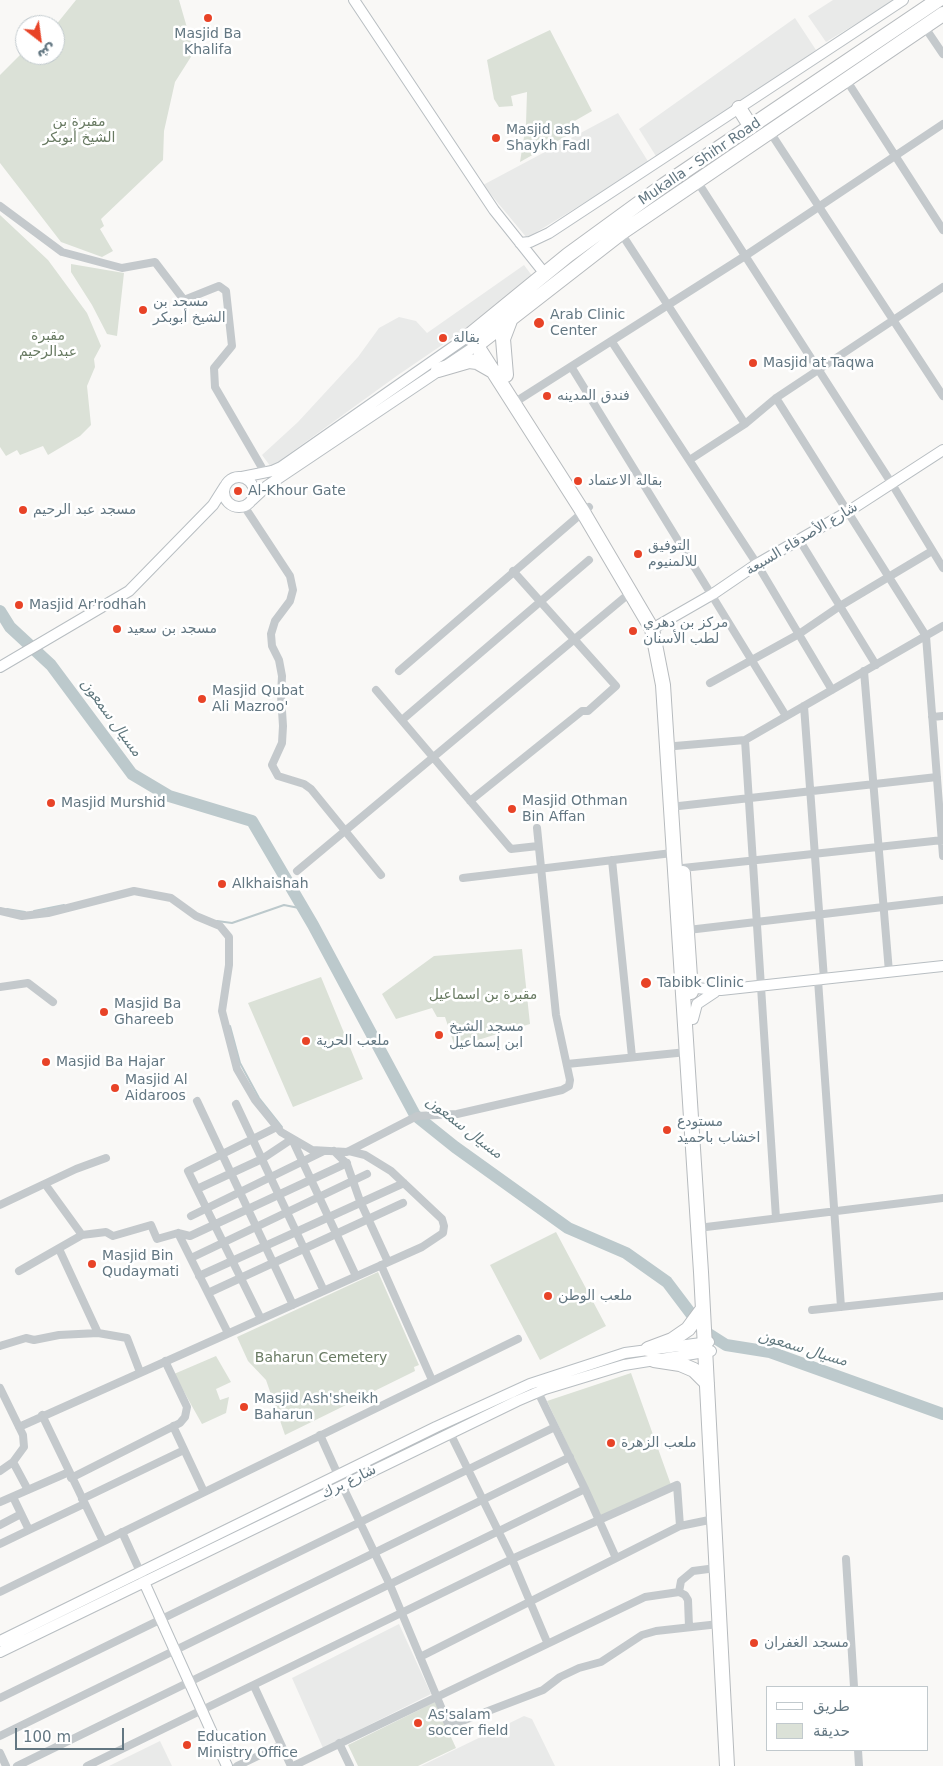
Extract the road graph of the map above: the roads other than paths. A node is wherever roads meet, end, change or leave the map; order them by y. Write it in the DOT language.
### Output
graph roads {
  1 [pos="354,0"];
  2 [pos="903,0"];
  3 [pos="938,0"];
  4 [pos="916,14"];
  5 [pos="943,14"];
  6 [pos="924,26"];
  7 [pos="943,54"];
  8 [pos="846,81"];
  9 [pos="739,108"];
  10 [pos="943,124"];
  11 [pos="751,127"];
  12 [pos="770,132"];
  13 [pos="894,156"];
  14 [pos="698,181"];
  15 [pos="664,185"];
  16 [pos="673,198"];
  17 [pos="0,206"];
  18 [pos="821,206"];
  19 [pos="943,230"];
  20 [pos="620,233"];
  21 [pos="520,243"];
  22 [pos="745,256"];
  23 [pos="545,274"];
  24 [pos="943,287"];
  25 [pos="668,306"];
  26 [pos="512,316"];
  27 [pos="894,320"];
  28 [pos="478,337"];
  29 [pos="612,342"];
  30 [pos="572,368"];
  31 [pos="438,370"];
  32 [pos="819,371"];
  33 [pos="501,375"];
  34 [pos="943,396"];
  35 [pos="776,398"];
  36 [pos="520,399"];
  37 [pos="745,424"];
  38 [pos="943,450"];
  39 [pos="690,458"];
  40 [pos="265,473"];
  41 [pos="242,477"];
  42 [pos="892,484"];
  43 [pos="225,486"];
  44 [pos="243,504"];
  45 [pos="586,509"];
  46 [pos="849,511"];
  47 [pos="199,517"];
  48 [pos="800,541"];
  49 [pos="932,551"];
  50 [pos="589,560"];
  51 [pos="758,564"];
  52 [pos="943,568"];
  53 [pos="514,571"];
  54 [pos="889,576"];
  55 [pos="631,592"];
  56 [pos="712,594"];
  57 [pos="541,602"];
  58 [pos="840,606"];
  59 [pos="659,625"];
  60 [pos="943,626"];
  61 [pos="799,634"];
  62 [pos="926,636"];
  63 [pos="573,638"];
  64 [pos="752,661"];
  65 [pos="876,665"];
  66 [pos="0,667"];
  67 [pos="399,671"];
  68 [pos="864,671"];
  69 [pos="710,683"];
  70 [pos="376,690"];
  71 [pos="832,690"];
  72 [pos="804,706"];
  73 [pos="786,716"];
  74 [pos="943,716"];
  75 [pos="932,717"];
  76 [pos="402,720"];
  77 [pos="745,740"];
  78 [pos="676,746"];
  79 [pos="432,756"];
  80 [pos="939,774"];
  81 [pos="873,784"];
  82 [pos="810,791"];
  83 [pos="749,798"];
  84 [pos="470,801"];
  85 [pos="674,807"];
  86 [pos="536,828"];
  87 [pos="344,830"];
  88 [pos="942,840"];
  89 [pos="538,846"];
  90 [pos="878,847"];
  91 [pos="672,852"];
  92 [pos="814,854"];
  93 [pos="943,856"];
  94 [pos="612,860"];
  95 [pos="753,860"];
  96 [pos="683,868"];
  97 [pos="540,869"];
  98 [pos="297,871"];
  99 [pos="381,875"];
  100 [pos="463,878"];
  101 [pos="943,900"];
  102 [pos="883,907"];
  103 [pos="0,911"];
  104 [pos="819,914"];
  105 [pos="757,921"];
  106 [pos="688,930"];
  107 [pos="943,966"];
  108 [pos="889,972"];
  109 [pos="691,978"];
  110 [pos="821,979"];
  111 [pos="761,986"];
  112 [pos="0,987"];
  113 [pos="721,990"];
  114 [pos="54,1002"];
  115 [pos="693,1019"];
  116 [pos="687,1052"];
  117 [pos="632,1056"];
  118 [pos="567,1064"];
  119 [pos="197,1101"];
  120 [pos="236,1104"];
  121 [pos="277,1127"];
  122 [pos="292,1138"];
  123 [pos="253,1139"];
  124 [pos="325,1150"];
  125 [pos="334,1151"];
  126 [pos="349,1151"];
  127 [pos="222,1154"];
  128 [pos="106,1158"];
  129 [pos="262,1159"];
  130 [pos="303,1161"];
  131 [pos="346,1163"];
  132 [pos="231,1173"];
  133 [pos="367,1174"];
  134 [pos="270,1177"];
  135 [pos="311,1179"];
  136 [pos="353,1180"];
  137 [pos="404,1183"];
  138 [pos="46,1184"];
  139 [pos="197,1189"];
  140 [pos="240,1192"];
  141 [pos="278,1194"];
  142 [pos="319,1197"];
  143 [pos="943,1198"];
  144 [pos="360,1201"];
  145 [pos="403,1203"];
  146 [pos="0,1205"];
  147 [pos="206,1208"];
  148 [pos="248,1209"];
  149 [pos="834,1210"];
  150 [pos="287,1212"];
  151 [pos="191,1216"];
  152 [pos="328,1216"];
  153 [pos="776,1218"];
  154 [pos="368,1219"];
  155 [pos="214,1225"];
  156 [pos="256,1227"];
  157 [pos="700,1228"];
  158 [pos="296,1231"];
  159 [pos="178,1233"];
  160 [pos="336,1234"];
  161 [pos="82,1235"];
  162 [pos="223,1243"];
  163 [pos="265,1245"];
  164 [pos="59,1249"];
  165 [pos="304,1249"];
  166 [pos="191,1258"];
  167 [pos="232,1261"];
  168 [pos="273,1263"];
  169 [pos="384,1264"];
  170 [pos="19,1270"];
  171 [pos="200,1276"];
  172 [pos="356,1276"];
  173 [pos="241,1278"];
  174 [pos="324,1291"];
  175 [pos="208,1293"];
  176 [pos="943,1296"];
  177 [pos="293,1304"];
  178 [pos="841,1307"];
  179 [pos="702,1310"];
  180 [pos="812,1310"];
  181 [pos="261,1319"];
  182 [pos="98,1333"];
  183 [pos="228,1333"];
  184 [pos="518,1339"];
  185 [pos="0,1346"];
  186 [pos="708,1347"];
  187 [pos="651,1354"];
  188 [pos="165,1361"];
  189 [pos="140,1372"];
  190 [pos="432,1380"];
  191 [pos="707,1383"];
  192 [pos="0,1388"];
  193 [pos="538,1392"];
  194 [pos="42,1415"];
  195 [pos="174,1426"];
  196 [pos="19,1427"];
  197 [pos="555,1427"];
  198 [pos="450,1433"];
  199 [pos="320,1435"];
  200 [pos="184,1450"];
  201 [pos="570,1457"];
  202 [pos="13,1462"];
  203 [pos="468,1470"];
  204 [pos="0,1471"];
  205 [pos="70,1475"];
  206 [pos="340,1480"];
  207 [pos="585,1488"];
  208 [pos="28,1490"];
  209 [pos="204,1492"];
  210 [pos="13,1496"];
  211 [pos="484,1499"];
  212 [pos="83,1501"];
  213 [pos="0,1502"];
  214 [pos="21,1514"];
  215 [pos="714,1519"];
  216 [pos="600,1520"];
  217 [pos="360,1523"];
  218 [pos="0,1525"];
  219 [pos="680,1526"];
  220 [pos="29,1530"];
  221 [pos="499,1531"];
  222 [pos="122,1532"];
  223 [pos="103,1541"];
  224 [pos="0,1544"];
  225 [pos="375,1552"];
  226 [pos="616,1558"];
  227 [pos="846,1558"];
  228 [pos="512,1559"];
  229 [pos="716,1568"];
  230 [pos="142,1577"];
  231 [pos="390,1585"];
  232 [pos="0,1592"];
  233 [pos="679,1592"];
  234 [pos="530,1602"];
  235 [pos="402,1614"];
  236 [pos="161,1620"];
  237 [pos="719,1624"];
  238 [pos="689,1627"];
  239 [pos="0,1641"];
  240 [pos="548,1642"];
  241 [pos="175,1650"];
  242 [pos="0,1652"];
  243 [pos="420,1656"];
  244 [pos="189,1682"];
  245 [pos="254,1686"];
  246 [pos="854,1686"];
  247 [pos="437,1697"];
  248 [pos="0,1698"];
  249 [pos="202,1711"];
  250 [pos="0,1736"];
  251 [pos="339,1744"];
  252 [pos="281,1745"];
  253 [pos="858,1751"];
  254 [pos="0,1753"];
  255 [pos="6,1766"];
  256 [pos="17,1766"];
  257 [pos="87,1766"];
  258 [pos="227,1766"];
  259 [pos="237,1766"];
  260 [pos="292,1766"];
  261 [pos="350,1766"];
  262 [pos="727,1766"];
  263 [pos="736,1766"];
  264 [pos="859,1766"];
  1 -- 21 [label="main road"];
  2 -- 9 [label="main road"];
  3 -- 4 [label="highway, Mukalla - Shihr Road"];
  4 -- 6 [label="highway"];
  4 -- 11 [label="highway, Mukalla - Shihr Road"];
  5 -- 6 [label="highway, Mukalla - Shihr Road"];
  6 -- 7 [label="street"];
  6 -- 8 [label="highway, Mukalla - Shihr Road"];
  8 -- 12 [label="highway, Mukalla - Shihr Road"];
  8 -- 13 [label="street"];
  9 -- 11 [label="highway"];
  9 -- 21 [label="main road"];
  10 -- 13 [label="street"];
  11 -- 15 [label="highway, Mukalla - Shihr Road"];
  12 -- 14 [label="highway, Mukalla - Shihr Road"];
  12 -- 18 [label="street"];
  13 -- 18 [label="street"];
  13 -- 19 [label="street"];
  14 -- 16 [label="highway, Mukalla - Shihr Road"];
  14 -- 22 [label="street"];
  15 -- 16 [label="highway"];
  15 -- 23 [label="highway, Mukalla - Shihr Road"];
  16 -- 20 [label="highway, Mukalla - Shihr Road"];
  17 -- 40 [label="street"];
  18 -- 22 [label="street"];
  18 -- 27 [label="street"];
  20 -- 25 [label="street"];
  20 -- 26 [label="highway, Mukalla - Shihr Road"];
  21 -- 23 [label="main road"];
  22 -- 25 [label="street"];
  22 -- 32 [label="street"];
  23 -- 28 [label="highway, Mukalla - Shihr Road"];
  24 -- 27 [label="street"];
  25 -- 29 [label="street"];
  25 -- 37 [label="street"];
  26 -- 28 [label="highway, Mukalla - Shihr Road"];
  26 -- 33 [label="highway"];
  27 -- 32 [label="street"];
  27 -- 34 [label="street"];
  28 -- 31 [label="main road"];
  28 -- 33 [label="highway"];
  28 -- 40 [label="main road"];
  29 -- 30 [label="street"];
  29 -- 39 [label="street"];
  30 -- 36 [label="street"];
  30 -- 56 [label="street"];
  31 -- 33 [label="highway"];
  31 -- 44 [label="main road"];
  32 -- 35 [label="street"];
  32 -- 42 [label="street"];
  33 -- 36 [label="highway"];
  33 -- 45 [label="highway"];
  35 -- 37 [label="street"];
  35 -- 46 [label="street"];
  36 -- 45 [label="highway"];
  37 -- 39 [label="street"];
  38 -- 42 [label="main road, شارع الأصدقاء السبعة"];
  39 -- 51 [label="street"];
  40 -- 41 [label="main road"];
  41 -- 43 [label="main road"];
  41 -- 44 [label="main road"];
  42 -- 46 [label="main road, شارع الأصدقاء السبعة"];
  42 -- 49 [label="street"];
  43 -- 44 [label="main road"];
  43 -- 47 [label="main road"];
  44 -- 47 [label="main road"];
  44 -- 87 [label="street"];
  45 -- 53 [label="street"];
  45 -- 55 [label="highway"];
  45 -- 59 [label="highway"];
  46 -- 48 [label="main road, شارع الأصدقاء السبعة"];
  46 -- 54 [label="street"];
  47 -- 66 [label="main road"];
  48 -- 51 [label="main road, شارع الأصدقاء السبعة"];
  48 -- 58 [label="street"];
  49 -- 52 [label="street"];
  49 -- 54 [label="street"];
  50 -- 57 [label="street"];
  51 -- 56 [label="main road, شارع الأصدقاء السبعة"];
  51 -- 61 [label="street"];
  53 -- 57 [label="street"];
  53 -- 67 [label="street"];
  54 -- 58 [label="street"];
  54 -- 62 [label="street"];
  55 -- 63 [label="street"];
  55 -- 85 [label="highway"];
  56 -- 59 [label="main road, شارع الأصدقاء السبعة"];
  56 -- 64 [label="street"];
  57 -- 63 [label="street"];
  57 -- 76 [label="street"];
  58 -- 61 [label="street"];
  58 -- 65 [label="street"];
  59 -- 78 [label="highway"];
  60 -- 62 [label="street"];
  61 -- 64 [label="street"];
  61 -- 71 [label="street"];
  62 -- 65 [label="street"];
  62 -- 75 [label="street"];
  63 -- 79 [label="street"];
  63 -- 84 [label="street"];
  64 -- 69 [label="street"];
  64 -- 73 [label="street"];
  65 -- 68 [label="street"];
  68 -- 71 [label="street"];
  68 -- 81 [label="street"];
  70 -- 76 [label="street"];
  71 -- 72 [label="street"];
  72 -- 73 [label="street"];
  72 -- 82 [label="street"];
  73 -- 77 [label="street"];
  74 -- 75 [label="street"];
  75 -- 80 [label="street"];
  76 -- 79 [label="street"];
  77 -- 78 [label="street"];
  77 -- 83 [label="street"];
  78 -- 85 [label="highway"];
  79 -- 84 [label="street"];
  79 -- 87 [label="street"];
  80 -- 81 [label="street"];
  80 -- 88 [label="street"];
  81 -- 82 [label="street"];
  81 -- 90 [label="street"];
  82 -- 83 [label="street"];
  82 -- 92 [label="street"];
  83 -- 85 [label="street"];
  83 -- 95 [label="street"];
  84 -- 89 [label="street"];
  85 -- 91 [label="highway"];
  85 -- 96 [label="highway"];
  86 -- 89 [label="street"];
  87 -- 98 [label="street"];
  87 -- 99 [label="street"];
  88 -- 90 [label="street"];
  88 -- 93 [label="street"];
  89 -- 97 [label="street"];
  90 -- 92 [label="street"];
  90 -- 102 [label="street"];
  91 -- 94 [label="street"];
  91 -- 116 [label="highway"];
  92 -- 95 [label="street"];
  92 -- 104 [label="street"];
  94 -- 97 [label="street"];
  94 -- 117 [label="street"];
  95 -- 96 [label="street"];
  95 -- 105 [label="street"];
  96 -- 106 [label="highway"];
  97 -- 100 [label="street"];
  97 -- 118 [label="street"];
  101 -- 102 [label="street"];
  102 -- 104 [label="street"];
  102 -- 108 [label="street"];
  103 -- 121 [label="street"];
  104 -- 105 [label="street"];
  104 -- 110 [label="street"];
  105 -- 106 [label="street"];
  105 -- 111 [label="street"];
  106 -- 109 [label="highway"];
  107 -- 108 [label="main road"];
  108 -- 110 [label="main road"];
  109 -- 113 [label="main road"];
  109 -- 115 [label="highway"];
  110 -- 111 [label="main road"];
  110 -- 149 [label="street"];
  111 -- 113 [label="main road"];
  111 -- 153 [label="street"];
  112 -- 114 [label="street"];
  113 -- 115 [label="main road"];
  115 -- 157 [label="highway"];
  116 -- 117 [label="street"];
  116 -- 157 [label="highway"];
  117 -- 118 [label="street"];
  118 -- 126 [label="street"];
  119 -- 127 [label="street"];
  120 -- 123 [label="street"];
  121 -- 122 [label="street"];
  121 -- 123 [label="street"];
  122 -- 124 [label="street"];
  122 -- 129 [label="street"];
  122 -- 130 [label="street"];
  123 -- 127 [label="street"];
  123 -- 129 [label="street"];
  124 -- 125 [label="street"];
  124 -- 130 [label="street"];
  125 -- 126 [label="street"];
  125 -- 131 [label="street"];
  126 -- 137 [label="street"];
  127 -- 132 [label="street"];
  127 -- 139 [label="street"];
  128 -- 138 [label="street"];
  129 -- 132 [label="street"];
  129 -- 134 [label="street"];
  130 -- 134 [label="street"];
  130 -- 135 [label="street"];
  131 -- 135 [label="street"];
  131 -- 136 [label="street"];
  132 -- 139 [label="street"];
  132 -- 140 [label="street"];
  133 -- 136 [label="street"];
  134 -- 140 [label="street"];
  134 -- 141 [label="street"];
  135 -- 141 [label="street"];
  135 -- 142 [label="street"];
  136 -- 142 [label="street"];
  136 -- 144 [label="street"];
  137 -- 144 [label="street"];
  137 -- 169 [label="street"];
  138 -- 146 [label="street"];
  138 -- 161 [label="street"];
  139 -- 147 [label="street"];
  140 -- 147 [label="street"];
  140 -- 148 [label="street"];
  141 -- 148 [label="street"];
  141 -- 150 [label="street"];
  142 -- 150 [label="street"];
  142 -- 152 [label="street"];
  143 -- 149 [label="street"];
  144 -- 152 [label="street"];
  144 -- 154 [label="street"];
  145 -- 154 [label="street"];
  147 -- 151 [label="street"];
  147 -- 155 [label="street"];
  148 -- 155 [label="street"];
  148 -- 156 [label="street"];
  149 -- 153 [label="street"];
  149 -- 178 [label="street"];
  150 -- 156 [label="street"];
  150 -- 158 [label="street"];
  152 -- 158 [label="street"];
  152 -- 160 [label="street"];
  153 -- 157 [label="street"];
  154 -- 160 [label="street"];
  154 -- 169 [label="street"];
  155 -- 159 [label="street"];
  155 -- 162 [label="street"];
  156 -- 162 [label="street"];
  156 -- 163 [label="street"];
  157 -- 179 [label="highway"];
  157 -- 186 [label="highway"];
  158 -- 163 [label="street"];
  158 -- 165 [label="street"];
  159 -- 161 [label="street"];
  159 -- 166 [label="street"];
  160 -- 165 [label="street"];
  160 -- 172 [label="street"];
  161 -- 164 [label="street"];
  162 -- 166 [label="street"];
  162 -- 167 [label="street"];
  163 -- 167 [label="street"];
  163 -- 168 [label="street"];
  164 -- 170 [label="street"];
  164 -- 182 [label="street"];
  165 -- 168 [label="street"];
  165 -- 174 [label="street"];
  166 -- 171 [label="street"];
  167 -- 171 [label="street"];
  167 -- 173 [label="street"];
  168 -- 173 [label="street"];
  168 -- 177 [label="street"];
  169 -- 172 [label="street"];
  169 -- 190 [label="street"];
  171 -- 175 [label="street"];
  172 -- 174 [label="street"];
  173 -- 175 [label="street"];
  173 -- 181 [label="street"];
  174 -- 177 [label="street"];
  175 -- 183 [label="street"];
  176 -- 178 [label="street"];
  177 -- 181 [label="street"];
  178 -- 180 [label="street"];
  179 -- 186 [label="highway"];
  179 -- 187 [label="highway"];
  181 -- 183 [label="street"];
  182 -- 185 [label="street"];
  182 -- 189 [label="street"];
  183 -- 188 [label="street"];
  184 -- 190 [label="street"];
  186 -- 187 [label="main road, شارع برك"];
  186 -- 191 [label="highway"];
  186 -- 263 [label="highway"];
  187 -- 191 [label="highway"];
  187 -- 193 [label="main road, شارع برك"];
  187 -- 206 [label="main road, شارع برك"];
  188 -- 189 [label="street"];
  188 -- 195 [label="street"];
  189 -- 194 [label="street"];
  190 -- 199 [label="street"];
  191 -- 215 [label="highway"];
  192 -- 196 [label="street"];
  193 -- 197 [label="street"];
  193 -- 198 [label="main road, شارع برك"];
  194 -- 196 [label="street"];
  194 -- 205 [label="street"];
  195 -- 200 [label="street"];
  195 -- 205 [label="street"];
  196 -- 202 [label="street"];
  197 -- 201 [label="street"];
  197 -- 203 [label="street"];
  198 -- 203 [label="street"];
  198 -- 206 [label="main road, شارع برك"];
  199 -- 206 [label="street"];
  199 -- 209 [label="street"];
  200 -- 209 [label="street"];
  200 -- 212 [label="street"];
  201 -- 207 [label="street"];
  201 -- 211 [label="street"];
  202 -- 204 [label="street"];
  202 -- 208 [label="street"];
  203 -- 211 [label="street"];
  203 -- 217 [label="street"];
  205 -- 208 [label="street"];
  205 -- 212 [label="street"];
  206 -- 217 [label="street"];
  206 -- 230 [label="main road, شارع برك"];
  207 -- 216 [label="street"];
  207 -- 221 [label="street"];
  208 -- 210 [label="street"];
  209 -- 222 [label="street"];
  210 -- 213 [label="street"];
  210 -- 214 [label="street"];
  211 -- 221 [label="street"];
  211 -- 225 [label="street"];
  212 -- 220 [label="street"];
  212 -- 223 [label="street"];
  214 -- 218 [label="street"];
  214 -- 220 [label="street"];
  215 -- 219 [label="street"];
  215 -- 229 [label="highway"];
  216 -- 219 [label="street"];
  216 -- 226 [label="street"];
  216 -- 228 [label="street"];
  217 -- 225 [label="street"];
  217 -- 236 [label="street"];
  219 -- 226 [label="street"];
  220 -- 224 [label="street"];
  221 -- 228 [label="street"];
  221 -- 231 [label="street"];
  222 -- 223 [label="street"];
  222 -- 230 [label="street"];
  223 -- 232 [label="street"];
  225 -- 231 [label="street"];
  225 -- 241 [label="street"];
  226 -- 234 [label="street"];
  227 -- 246 [label="street"];
  228 -- 234 [label="street"];
  228 -- 235 [label="street"];
  229 -- 233 [label="street"];
  229 -- 237 [label="highway"];
  230 -- 236 [label="main road"];
  230 -- 239 [label="main road, شارع برك"];
  230 -- 242 [label="main road, شارع برك"];
  231 -- 235 [label="street"];
  231 -- 244 [label="street"];
  233 -- 238 [label="street"];
  233 -- 240 [label="street"];
  234 -- 240 [label="street"];
  234 -- 243 [label="street"];
  235 -- 243 [label="street"];
  235 -- 245 [label="street"];
  236 -- 241 [label="main road"];
  236 -- 248 [label="street"];
  237 -- 238 [label="street"];
  237 -- 262 [label="highway"];
  238 -- 247 [label="street"];
  240 -- 247 [label="street"];
  241 -- 244 [label="main road"];
  241 -- 250 [label="street"];
  243 -- 247 [label="street"];
  244 -- 249 [label="main road"];
  244 -- 256 [label="street"];
  245 -- 249 [label="street"];
  245 -- 252 [label="street"];
  247 -- 251 [label="street"];
  249 -- 257 [label="street"];
  249 -- 258 [label="main road"];
  251 -- 260 [label="street"];
  251 -- 261 [label="street"];
  252 -- 259 [label="street"];
  252 -- 260 [label="street"];
  253 -- 264 [label="street"];
  254 -- 255 [label="street"];
}
